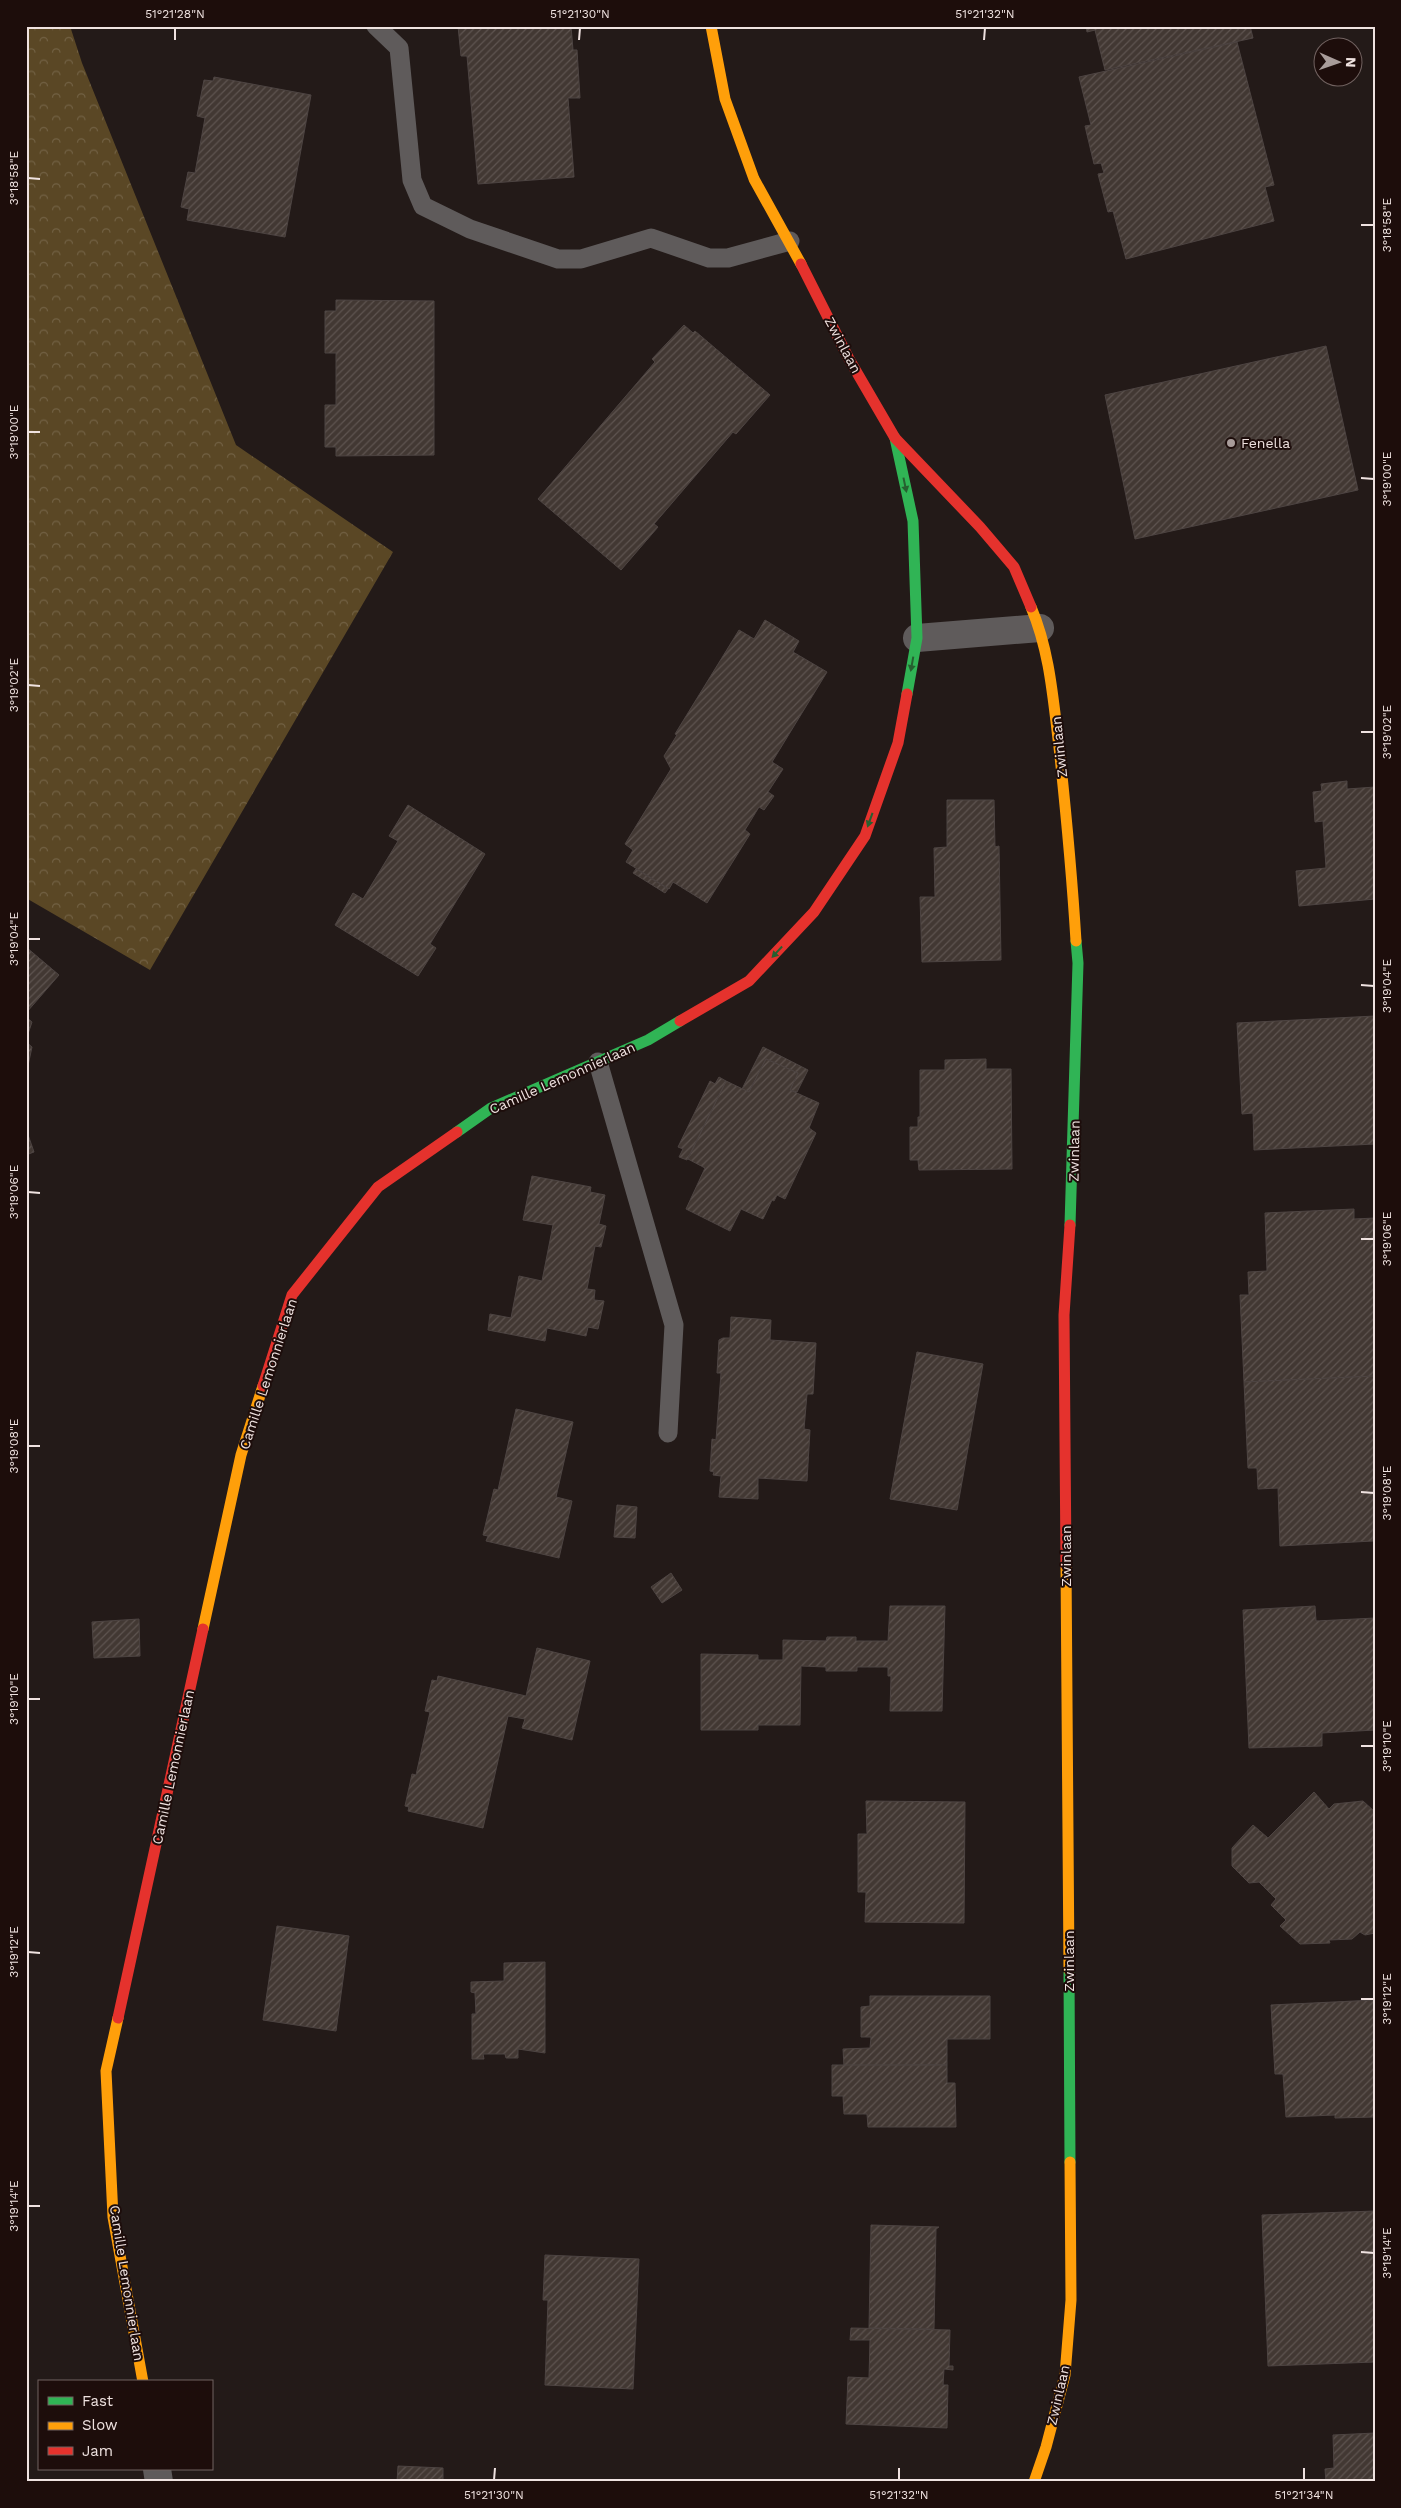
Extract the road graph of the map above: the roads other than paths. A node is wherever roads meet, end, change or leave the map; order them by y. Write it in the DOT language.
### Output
graph roads {
  1 [pos="376,26"];
  2 [pos="711,26"];
  3 [pos="790,241"];
  4 [pos="895,438"];
  5 [pos="1040,628"];
  6 [pos="917,638"];
  7 [pos="598,1062"];
  8 [pos="668,1433"];
  9 [pos="143,2380"];
  10 [pos="1034,2482"];
  1 -- 3 [label="lane"];
  2 -- 3 [label="street, Zwinlaan"];
  3 -- 4 [label="street, Zwinlaan"];
  4 -- 5 [label="street, Zwinlaan"];
  4 -- 6 [label="street, Camille Lemonnierlaan, one-way"];
  5 -- 6 [label="street"];
  5 -- 10 [label="street, Zwinlaan"];
  6 -- 7 [label="street, Camille Lemonnierlaan, one-way"];
  7 -- 8 [label="lane"];
  7 -- 9 [label="street, Camille Lemonnierlaan"];
}
